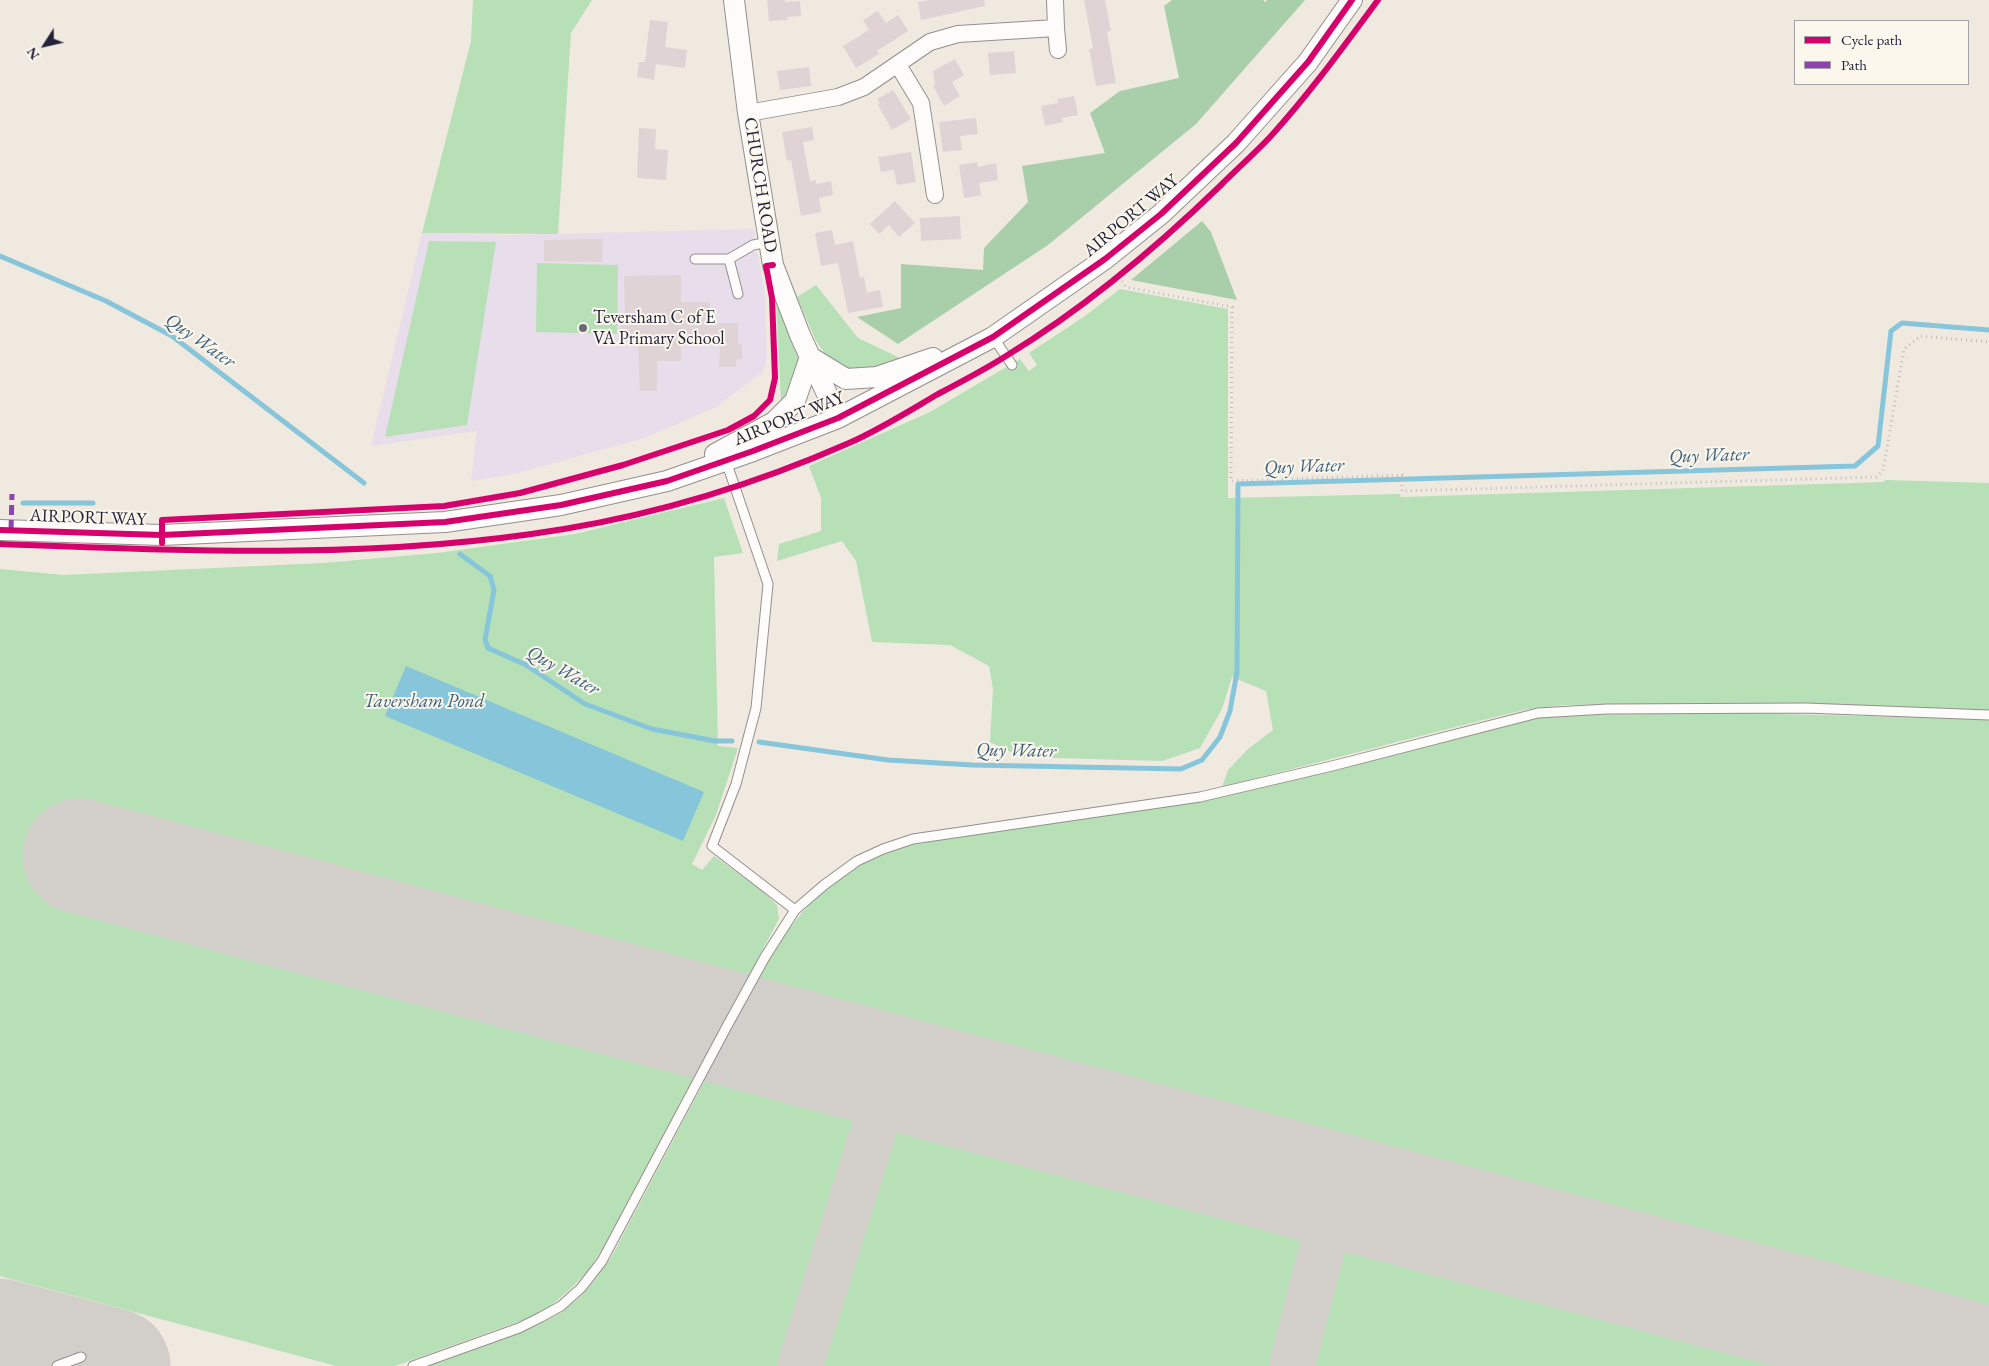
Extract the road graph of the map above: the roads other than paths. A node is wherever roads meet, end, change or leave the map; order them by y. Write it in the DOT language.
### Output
graph roads {
  1 [pos="734,0"];
  2 [pos="1056,0"];
  3 [pos="1352,0"];
  4 [pos="1056,28"];
  5 [pos="1058,50"];
  6 [pos="898,65"];
  7 [pos="748,113"];
  8 [pos="935,195"];
  9 [pos="770,242"];
  10 [pos="696,259"];
  11 [pos="729,259"];
  12 [pos="738,294"];
  13 [pos="993,337"];
  14 [pos="810,357"];
  15 [pos="1012,364"];
  16 [pos="838,418"];
  17 [pos="726,460"];
  18 [pos="667,481"];
  19 [pos="0,530"];
  20 [pos="1989,715"];
  21 [pos="795,910"];
  22 [pos="81,1357"];
  23 [pos="56,1366"];
  24 [pos="413,1366"];
  1 -- 7 [label="street, CHURCH ROAD"];
  2 -- 4 [label="street"];
  3 -- 13 [label="street, AIRPORT WAY"];
  4 -- 5 [label="street"];
  4 -- 6 [label="street"];
  6 -- 7 [label="street"];
  6 -- 8 [label="street"];
  7 -- 9 [label="street, CHURCH ROAD"];
  9 -- 11 [label="lane"];
  9 -- 14 [label="street, CHURCH ROAD"];
  10 -- 11 [label="lane"];
  11 -- 12 [label="lane"];
  13 -- 14 [label="street"];
  13 -- 15 [label="lane"];
  13 -- 16 [label="street, AIRPORT WAY"];
  14 -- 16 [label="street, CHURCH ROAD"];
  14 -- 18 [label="street"];
  16 -- 17 [label="street, AIRPORT WAY"];
  17 -- 18 [label="street, AIRPORT WAY"];
  17 -- 21 [label="lane"];
  18 -- 19 [label="street, AIRPORT WAY"];
  20 -- 21 [label="lane"];
  21 -- 24 [label="lane"];
  22 -- 23 [label="lane"];
}
